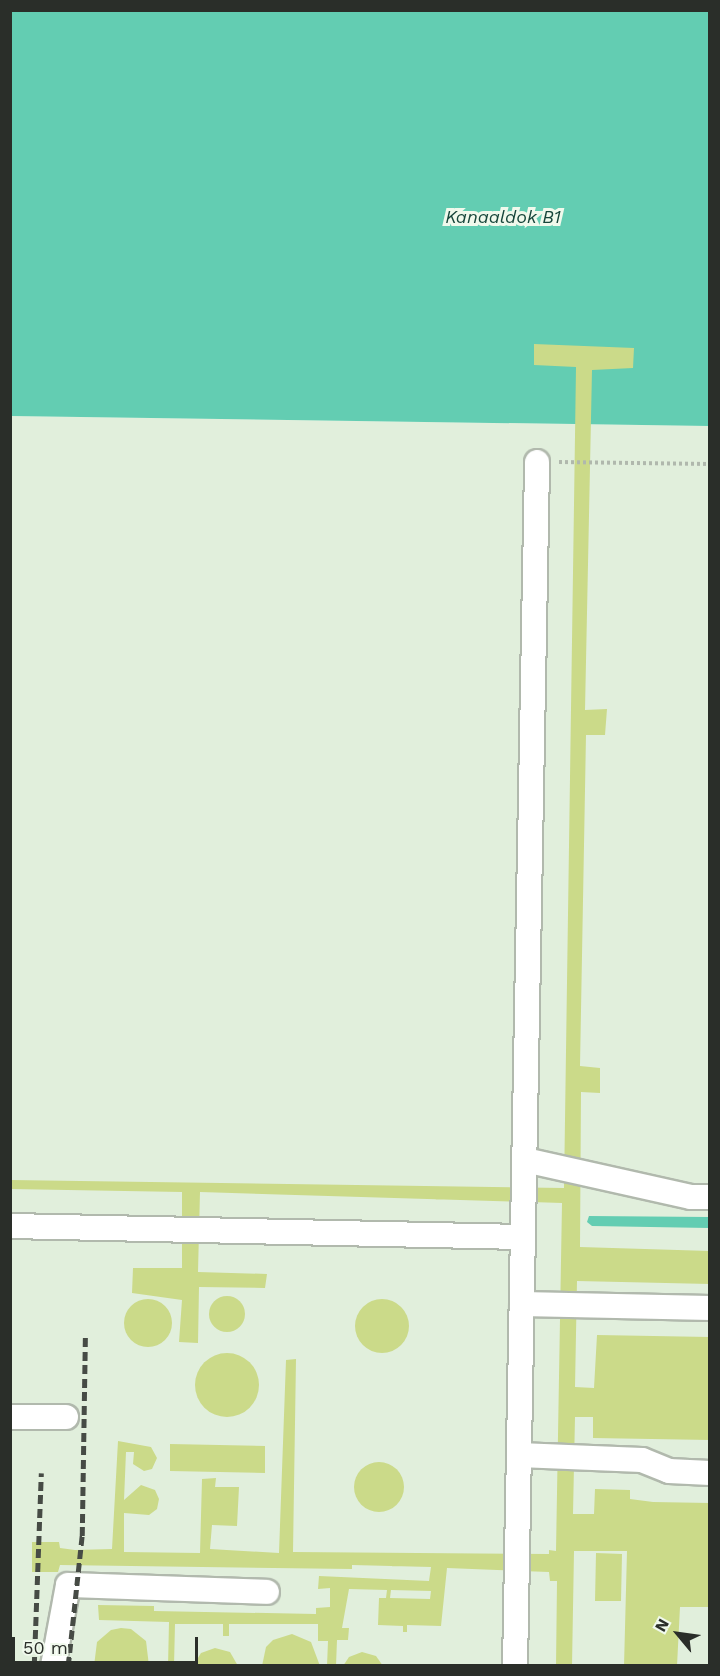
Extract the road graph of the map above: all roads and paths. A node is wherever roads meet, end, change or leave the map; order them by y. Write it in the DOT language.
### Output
graph roads {
  1 [pos="537,462"];
  2 [pos="710,464"];
  3 [pos="525,1160"];
  4 [pos="710,1197"];
  5 [pos="10,1226"];
  6 [pos="523,1237"];
  7 [pos="522,1304"];
  8 [pos="710,1308"];
  9 [pos="10,1417"];
  10 [pos="66,1417"];
  11 [pos="519,1455"];
  12 [pos="710,1473"];
  13 [pos="267,1592"];
  14 [pos="53,1665"];
  15 [pos="515,1665"];
  1 -- 2 [label="path"];
  1 -- 3 [label="lane"];
  3 -- 4 [label="lane"];
  3 -- 6 [label="lane"];
  5 -- 6 [label="lane"];
  6 -- 7 [label="lane"];
  7 -- 8 [label="lane"];
  7 -- 11 [label="lane"];
  9 -- 10 [label="lane"];
  11 -- 12 [label="lane"];
  11 -- 15 [label="lane"];
  13 -- 14 [label="lane"];
}
